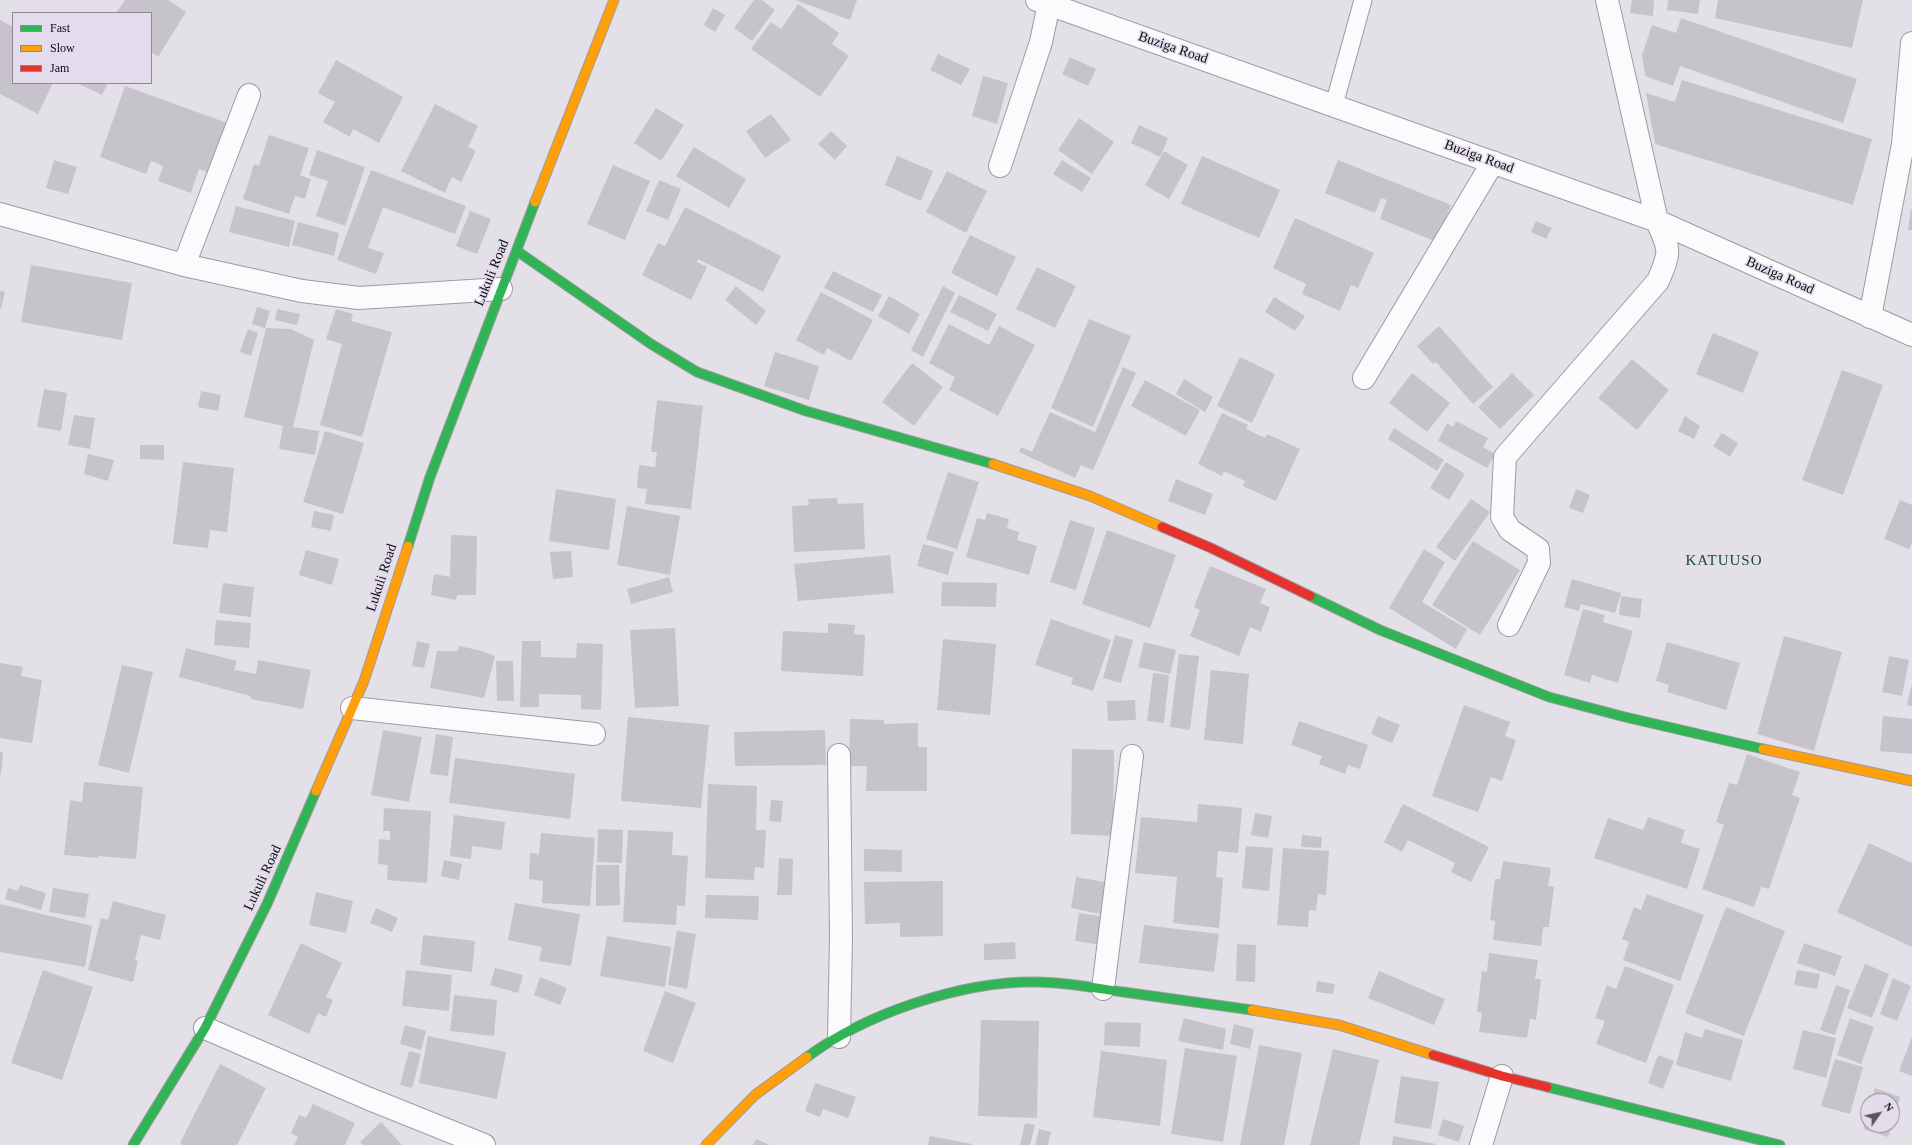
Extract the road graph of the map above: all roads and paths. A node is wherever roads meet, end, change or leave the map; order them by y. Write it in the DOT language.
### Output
graph roads {
  1 [pos="614,0"];
  2 [pos="1363,0"];
  3 [pos="1607,0"];
  4 [pos="1043,2"];
  5 [pos="1912,43"];
  6 [pos="249,94"];
  7 [pos="1334,105"];
  8 [pos="1493,162"];
  9 [pos="1000,166"];
  10 [pos="0,214"];
  11 [pos="1657,221"];
  12 [pos="516,251"];
  13 [pos="184,265"];
  14 [pos="501,289"];
  15 [pos="1870,317"];
  16 [pos="1912,335"];
  17 [pos="1364,378"];
  18 [pos="1508,625"];
  19 [pos="352,708"];
  20 [pos="594,734"];
  21 [pos="839,755"];
  22 [pos="1132,756"];
  23 [pos="1912,781"];
  24 [pos="1103,989"];
  25 [pos="205,1028"];
  26 [pos="839,1037"];
  27 [pos="1502,1076"];
  28 [pos="133,1145"];
  29 [pos="484,1145"];
  30 [pos="706,1145"];
  31 [pos="1481,1145"];
  32 [pos="1780,1145"];
  1 -- 12 [label="street, Lukuli Road"];
  2 -- 7 [label="lane"];
  3 -- 11 [label="street"];
  4 -- 7 [label="street, Buziga Road"];
  4 -- 9 [label="street"];
  5 -- 15 [label="street"];
  6 -- 13 [label="street"];
  7 -- 8 [label="street, Buziga Road"];
  8 -- 11 [label="street, Buziga Road"];
  8 -- 17 [label="street"];
  10 -- 13 [label="street"];
  11 -- 15 [label="street, Buziga Road"];
  11 -- 18 [label="street"];
  12 -- 14 [label="street, Lukuli Road"];
  12 -- 23 [label="street"];
  13 -- 14 [label="street"];
  14 -- 19 [label="street, Lukuli Road"];
  15 -- 16 [label="street, Buziga Road"];
  19 -- 20 [label="street"];
  19 -- 25 [label="street, Lukuli Road"];
  21 -- 26 [label="street"];
  22 -- 24 [label="street"];
  24 -- 26 [label="street"];
  24 -- 27 [label="street"];
  25 -- 28 [label="street, Lukuli Road"];
  25 -- 29 [label="street"];
  26 -- 30 [label="street"];
  27 -- 31 [label="street"];
  27 -- 32 [label="street"];
}
